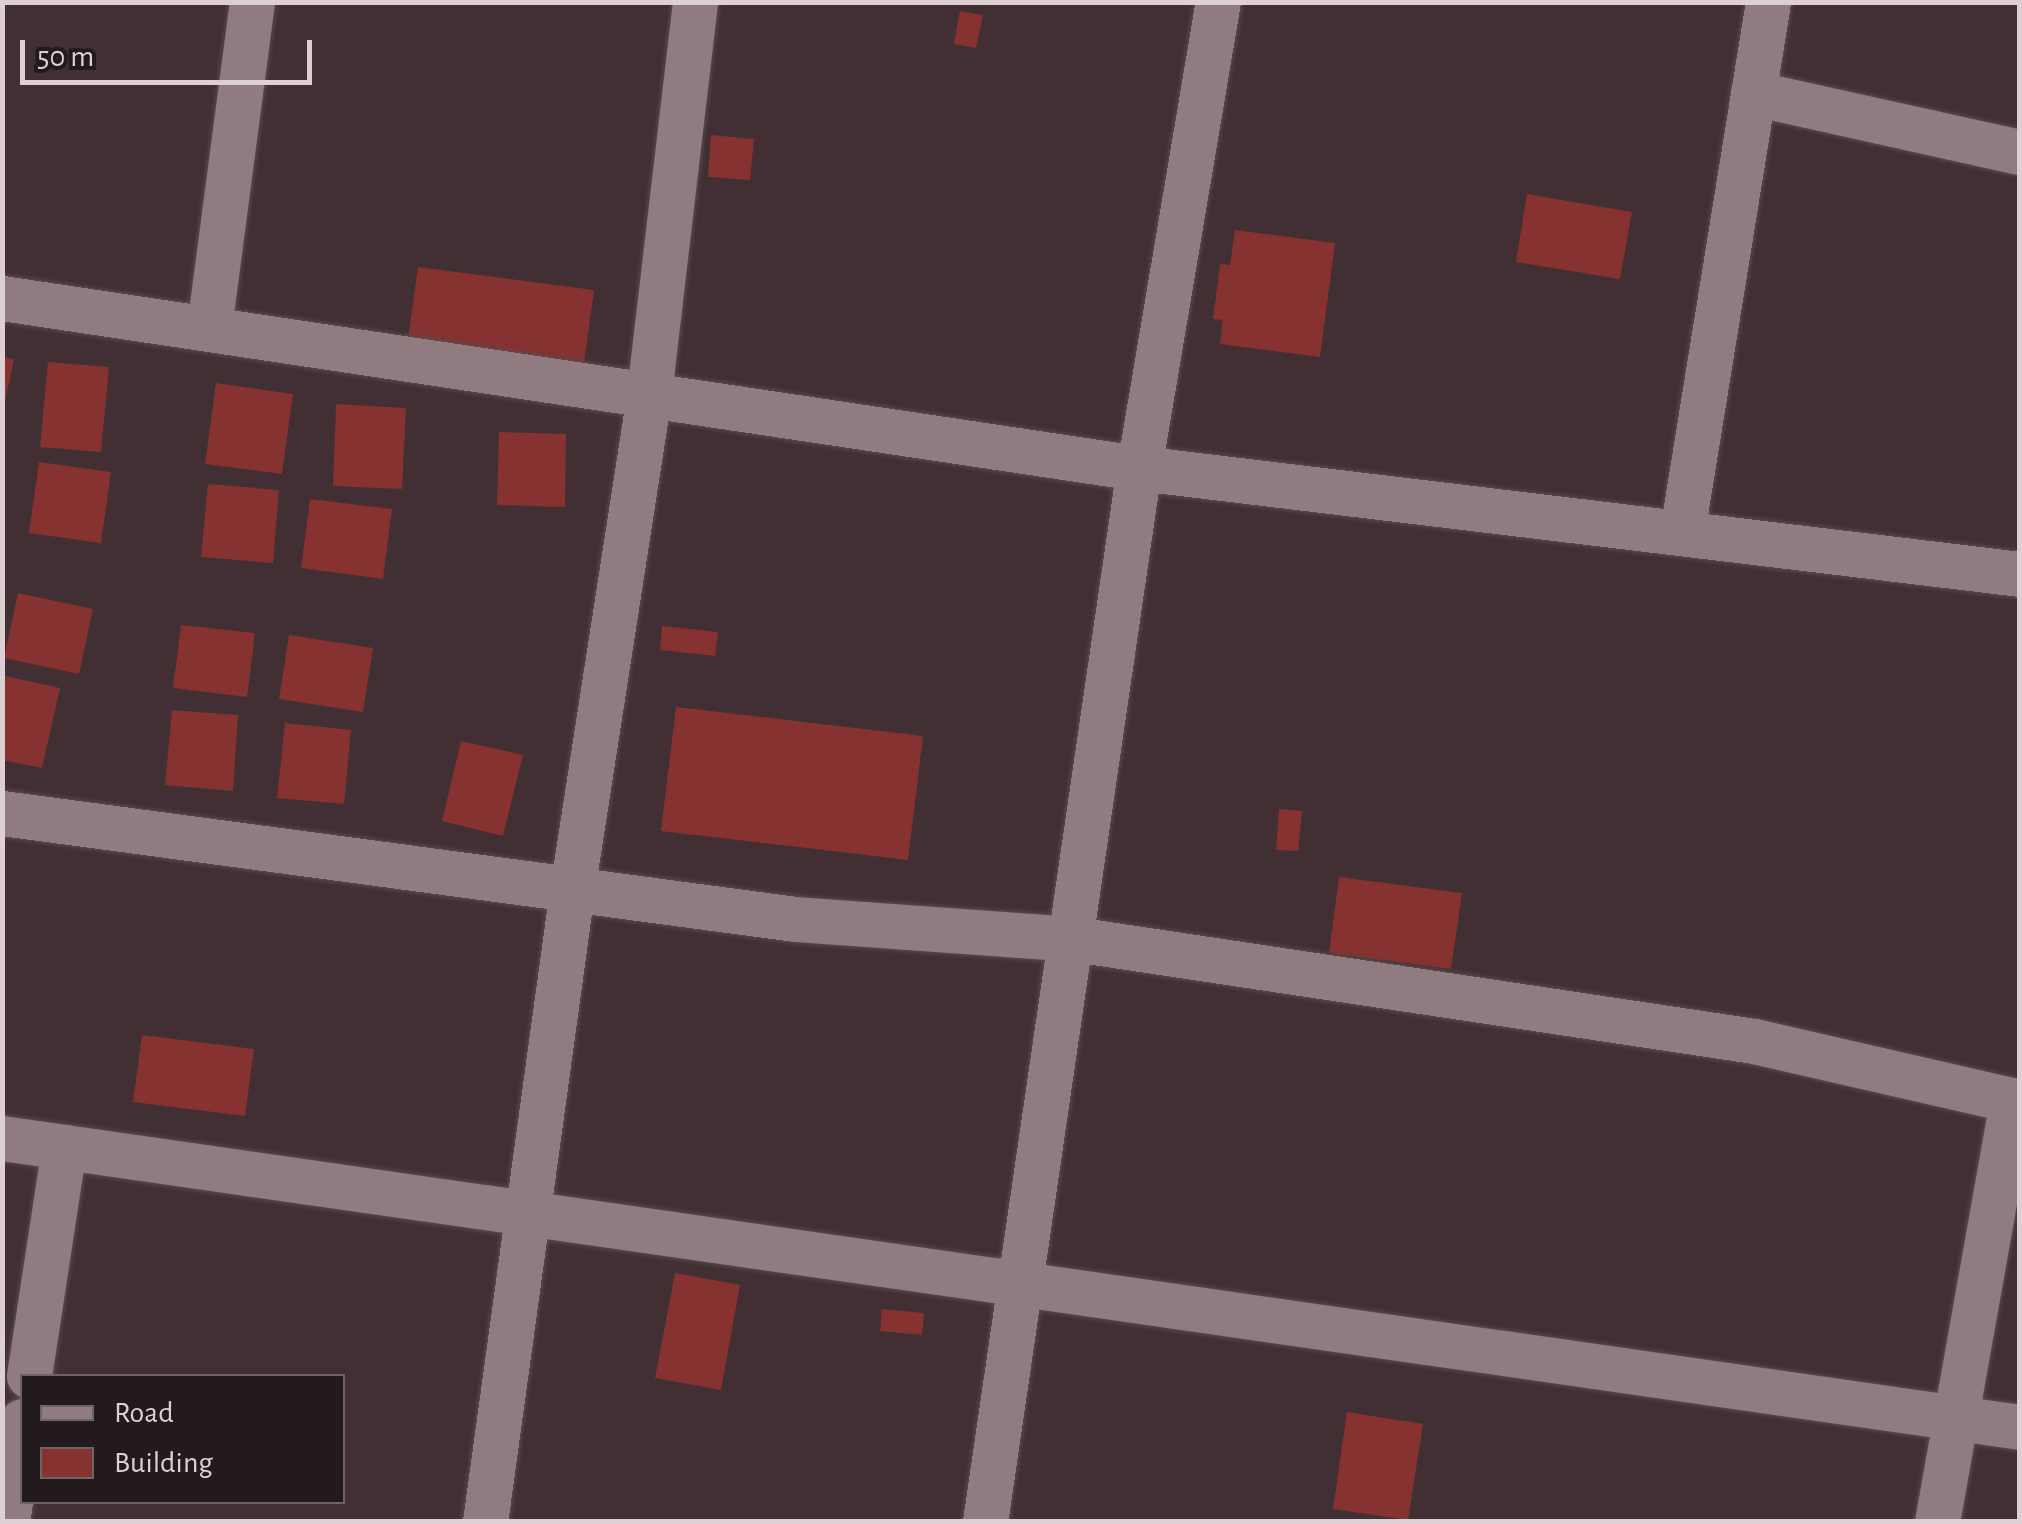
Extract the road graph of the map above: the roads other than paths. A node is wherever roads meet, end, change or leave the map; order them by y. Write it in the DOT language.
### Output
graph roads {
  1 [pos="252,2"];
  2 [pos="694,2"];
  3 [pos="1218,2"];
  4 [pos="1768,2"];
  5 [pos="1753,93"];
  6 [pos="2020,152"];
  7 [pos="2,298"];
  8 [pos="208,328"];
  9 [pos="649,395"];
  10 [pos="1139,468"];
  11 [pos="1682,532"];
  12 [pos="2020,574"];
  13 [pos="2,814"];
  14 [pos="572,890"];
  15 [pos="1074,939"];
  16 [pos="2016,1102"];
  17 [pos="2,1138"];
  18 [pos="64,1147"];
  19 [pos="530,1212"];
  20 [pos="1024,1281"];
  21 [pos="29,1374"];
  22 [pos="1951,1419"];
  23 [pos="2020,1427"];
  24 [pos="20,1436"];
  25 [pos="8,1522"];
  26 [pos="486,1522"];
  27 [pos="985,1522"];
  28 [pos="1938,1522"];
  1 -- 8 [label="street"];
  2 -- 9 [label="street"];
  3 -- 10 [label="street"];
  4 -- 5 [label="street"];
  5 -- 6 [label="street"];
  5 -- 11 [label="street"];
  7 -- 8 [label="street"];
  8 -- 9 [label="street"];
  9 -- 10 [label="street"];
  9 -- 14 [label="street"];
  10 -- 11 [label="street"];
  10 -- 15 [label="street"];
  11 -- 12 [label="street"];
  13 -- 14 [label="street"];
  14 -- 15 [label="street"];
  14 -- 19 [label="street"];
  15 -- 16 [label="street"];
  15 -- 20 [label="street"];
  16 -- 22 [label="street"];
  17 -- 18 [label="street"];
  18 -- 19 [label="street"];
  18 -- 21 [label="street"];
  19 -- 20 [label="street"];
  19 -- 26 [label="street"];
  20 -- 22 [label="street"];
  20 -- 27 [label="street"];
  22 -- 23 [label="street"];
  22 -- 28 [label="street"];
  24 -- 25 [label="street"];
}
